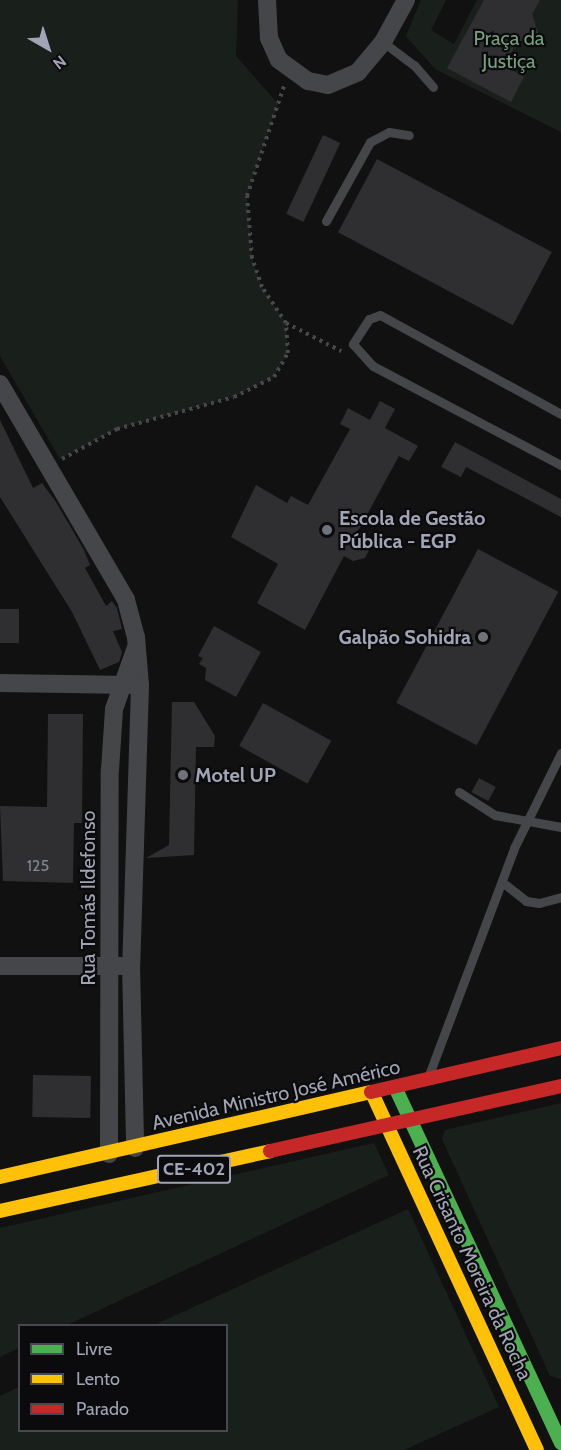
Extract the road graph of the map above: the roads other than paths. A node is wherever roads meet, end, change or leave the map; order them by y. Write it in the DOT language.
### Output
graph roads {
  1 [pos="267,0"];
  2 [pos="406,0"];
  3 [pos="383,42"];
  4 [pos="432,87"];
  5 [pos="409,135"];
  6 [pos="327,221"];
  7 [pos="0,384"];
  8 [pos="561,414"];
  9 [pos="561,465"];
  10 [pos="136,646"];
  11 [pos="0,683"];
  12 [pos="122,683"];
  13 [pos="140,686"];
  14 [pos="561,753"];
  15 [pos="110,770"];
  16 [pos="135,772"];
  17 [pos="459,792"];
  18 [pos="524,823"];
  19 [pos="561,827"];
  20 [pos="111,870"];
  21 [pos="133,870"];
  22 [pos="502,882"];
  23 [pos="561,897"];
  24 [pos="131,965"];
  25 [pos="0,966"];
  26 [pos="111,966"];
  27 [pos="561,1048"];
  28 [pos="427,1080"];
  29 [pos="561,1086"];
  30 [pos="395,1087"];
  31 [pos="372,1093"];
  32 [pos="412,1123"];
  33 [pos="388,1128"];
  34 [pos="135,1148"];
  35 [pos="109,1154"];
  36 [pos="0,1177"];
  37 [pos="0,1211"];
  38 [pos="554,1408"];
  39 [pos="521,1417"];
  40 [pos="561,1443"];
  41 [pos="537,1450"];
  1 -- 3 [label="street"];
  2 -- 3 [label="street"];
  3 -- 4 [label="lane"];
  5 -- 6 [label="lane"];
  7 -- 10 [label="street"];
  8 -- 9 [label="lane"];
  10 -- 12 [label="street, Rua Tomás Ildefonso"];
  10 -- 13 [label="street"];
  11 -- 12 [label="street"];
  12 -- 13 [label="street"];
  12 -- 15 [label="street, Rua Tomás Ildefonso"];
  13 -- 16 [label="street"];
  14 -- 18 [label="lane"];
  15 -- 16 [label="street"];
  15 -- 20 [label="street, Rua Tomás Ildefonso"];
  16 -- 21 [label="street"];
  17 -- 18 [label="lane"];
  18 -- 19 [label="lane"];
  18 -- 22 [label="lane"];
  20 -- 21 [label="street"];
  20 -- 26 [label="street, Rua Tomás Ildefonso"];
  21 -- 24 [label="street"];
  22 -- 23 [label="lane"];
  22 -- 28 [label="lane"];
  24 -- 26 [label="street"];
  24 -- 34 [label="street"];
  25 -- 26 [label="street"];
  26 -- 35 [label="street, Rua Tomás Ildefonso"];
  27 -- 28 [label="main road, Avenida Ministro José Américo / CE-402"];
  28 -- 30 [label="main road, Avenida Ministro José Américo / CE-402"];
  29 -- 32 [label="main road, CE-402"];
  30 -- 31 [label="main road, Avenida Ministro José Américo / CE-402"];
  30 -- 32 [label="main road, Rua Crisanto Moreira da Rocha"];
  31 -- 33 [label="main road, Rua Crisanto Moreira da Rocha"];
  31 -- 34 [label="main road, Avenida Ministro José Américo / CE-402"];
  32 -- 33 [label="main road, CE-402"];
  32 -- 38 [label="main road, Rua Crisanto Moreira da Rocha"];
  33 -- 37 [label="main road, CE-402"];
  33 -- 39 [label="main road, Rua Crisanto Moreira da Rocha"];
  34 -- 35 [label="main road, Avenida Ministro José Américo / CE-402"];
  35 -- 36 [label="main road, Avenida Ministro José Américo / CE-402"];
  38 -- 39 [label="street"];
  38 -- 40 [label="main road, Rua Crisanto Moreira da Rocha"];
  39 -- 41 [label="main road, Rua Crisanto Moreira da Rocha"];
}
